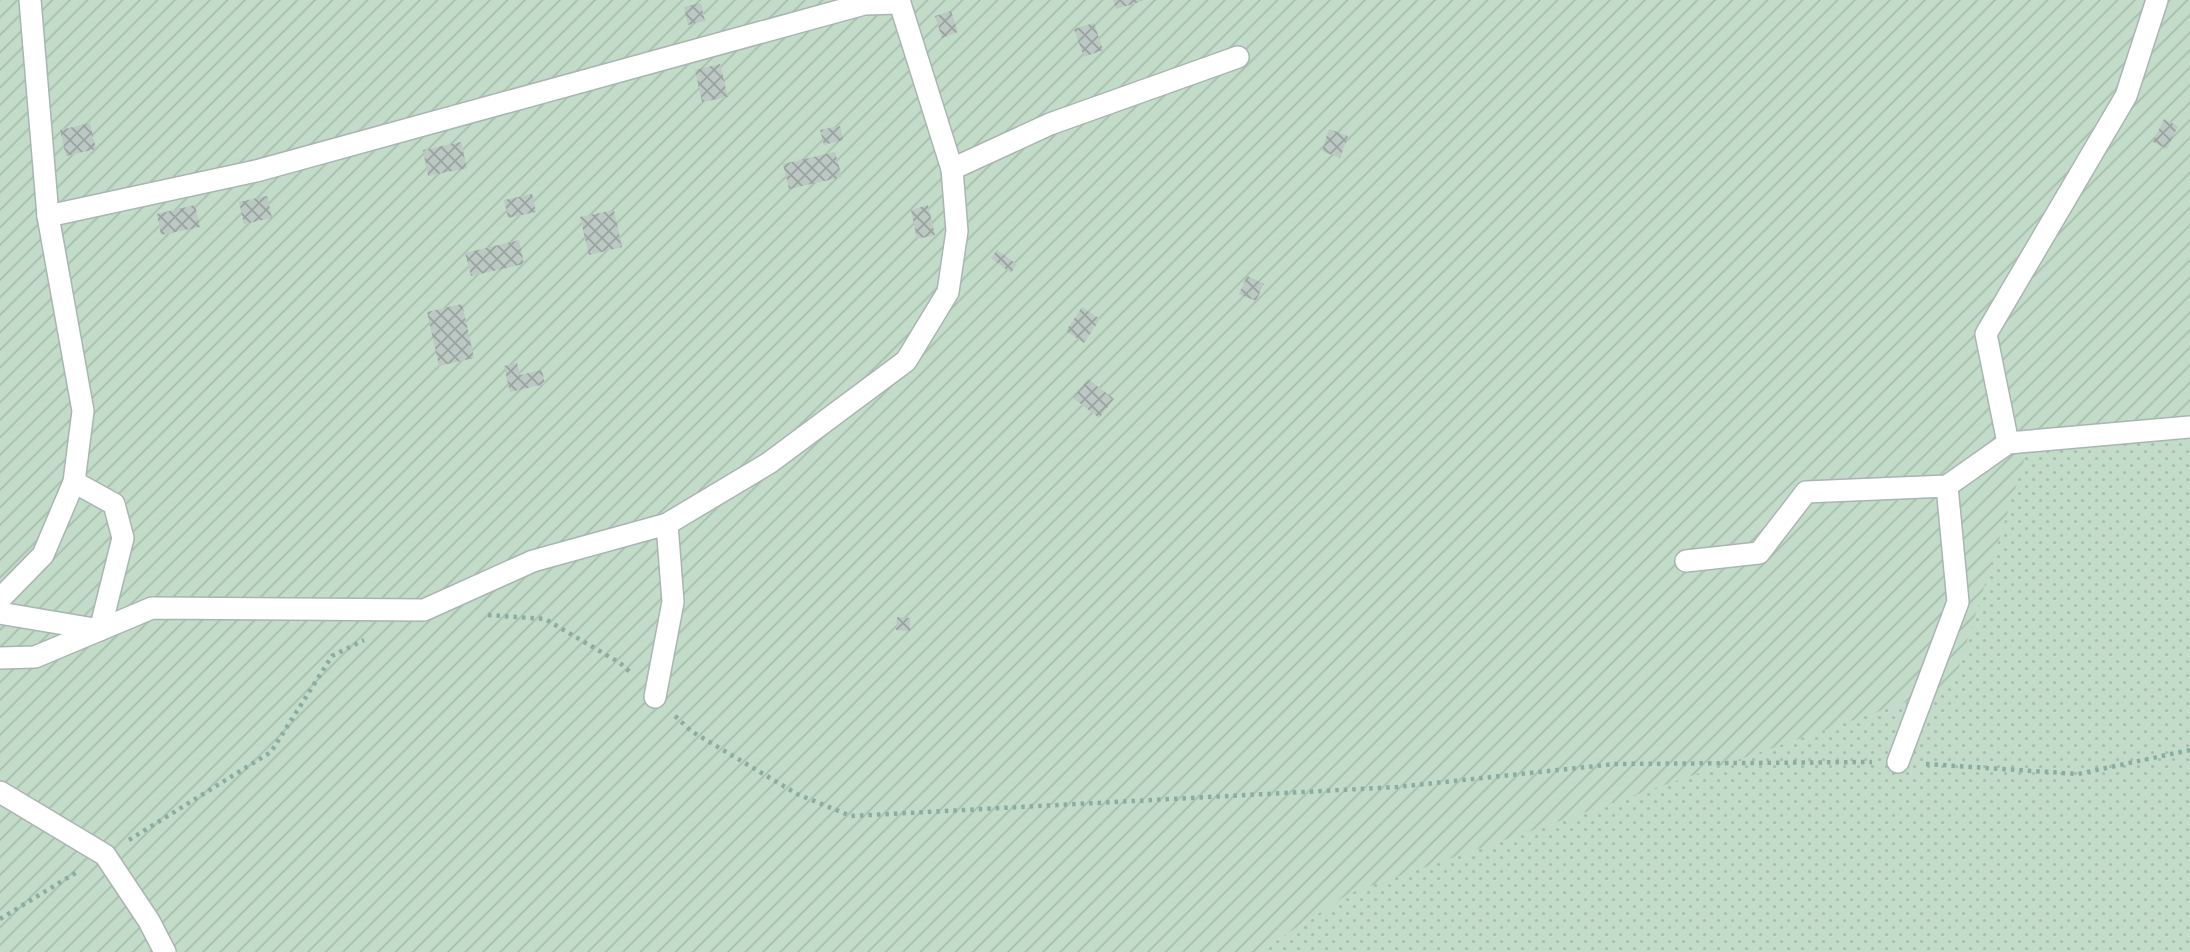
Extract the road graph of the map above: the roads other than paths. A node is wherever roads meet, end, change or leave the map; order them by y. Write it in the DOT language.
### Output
graph roads {
  1 [pos="30,0"];
  2 [pos="2157,0"];
  3 [pos="899,1"];
  4 [pos="1238,57"];
  5 [pos="952,169"];
  6 [pos="48,216"];
  7 [pos="2190,427"];
  8 [pos="2008,443"];
  9 [pos="74,482"];
  10 [pos="1947,486"];
  11 [pos="667,524"];
  12 [pos="1686,561"];
  13 [pos="0,599"];
  14 [pos="0,613"];
  15 [pos="100,630"];
  16 [pos="0,658"];
  17 [pos="655,697"];
  18 [pos="1898,762"];
  19 [pos="0,792"];
  20 [pos="165,952"];
  1 -- 6 [label="lane"];
  2 -- 8 [label="lane"];
  3 -- 5 [label="lane"];
  3 -- 6 [label="lane"];
  4 -- 5 [label="lane"];
  5 -- 11 [label="lane"];
  6 -- 9 [label="lane"];
  7 -- 8 [label="lane"];
  8 -- 10 [label="lane"];
  9 -- 13 [label="lane"];
  9 -- 15 [label="lane"];
  10 -- 12 [label="lane"];
  10 -- 18 [label="lane"];
  11 -- 15 [label="lane"];
  11 -- 17 [label="lane"];
  14 -- 15 [label="lane"];
  15 -- 16 [label="lane"];
  19 -- 20 [label="lane"];
}
